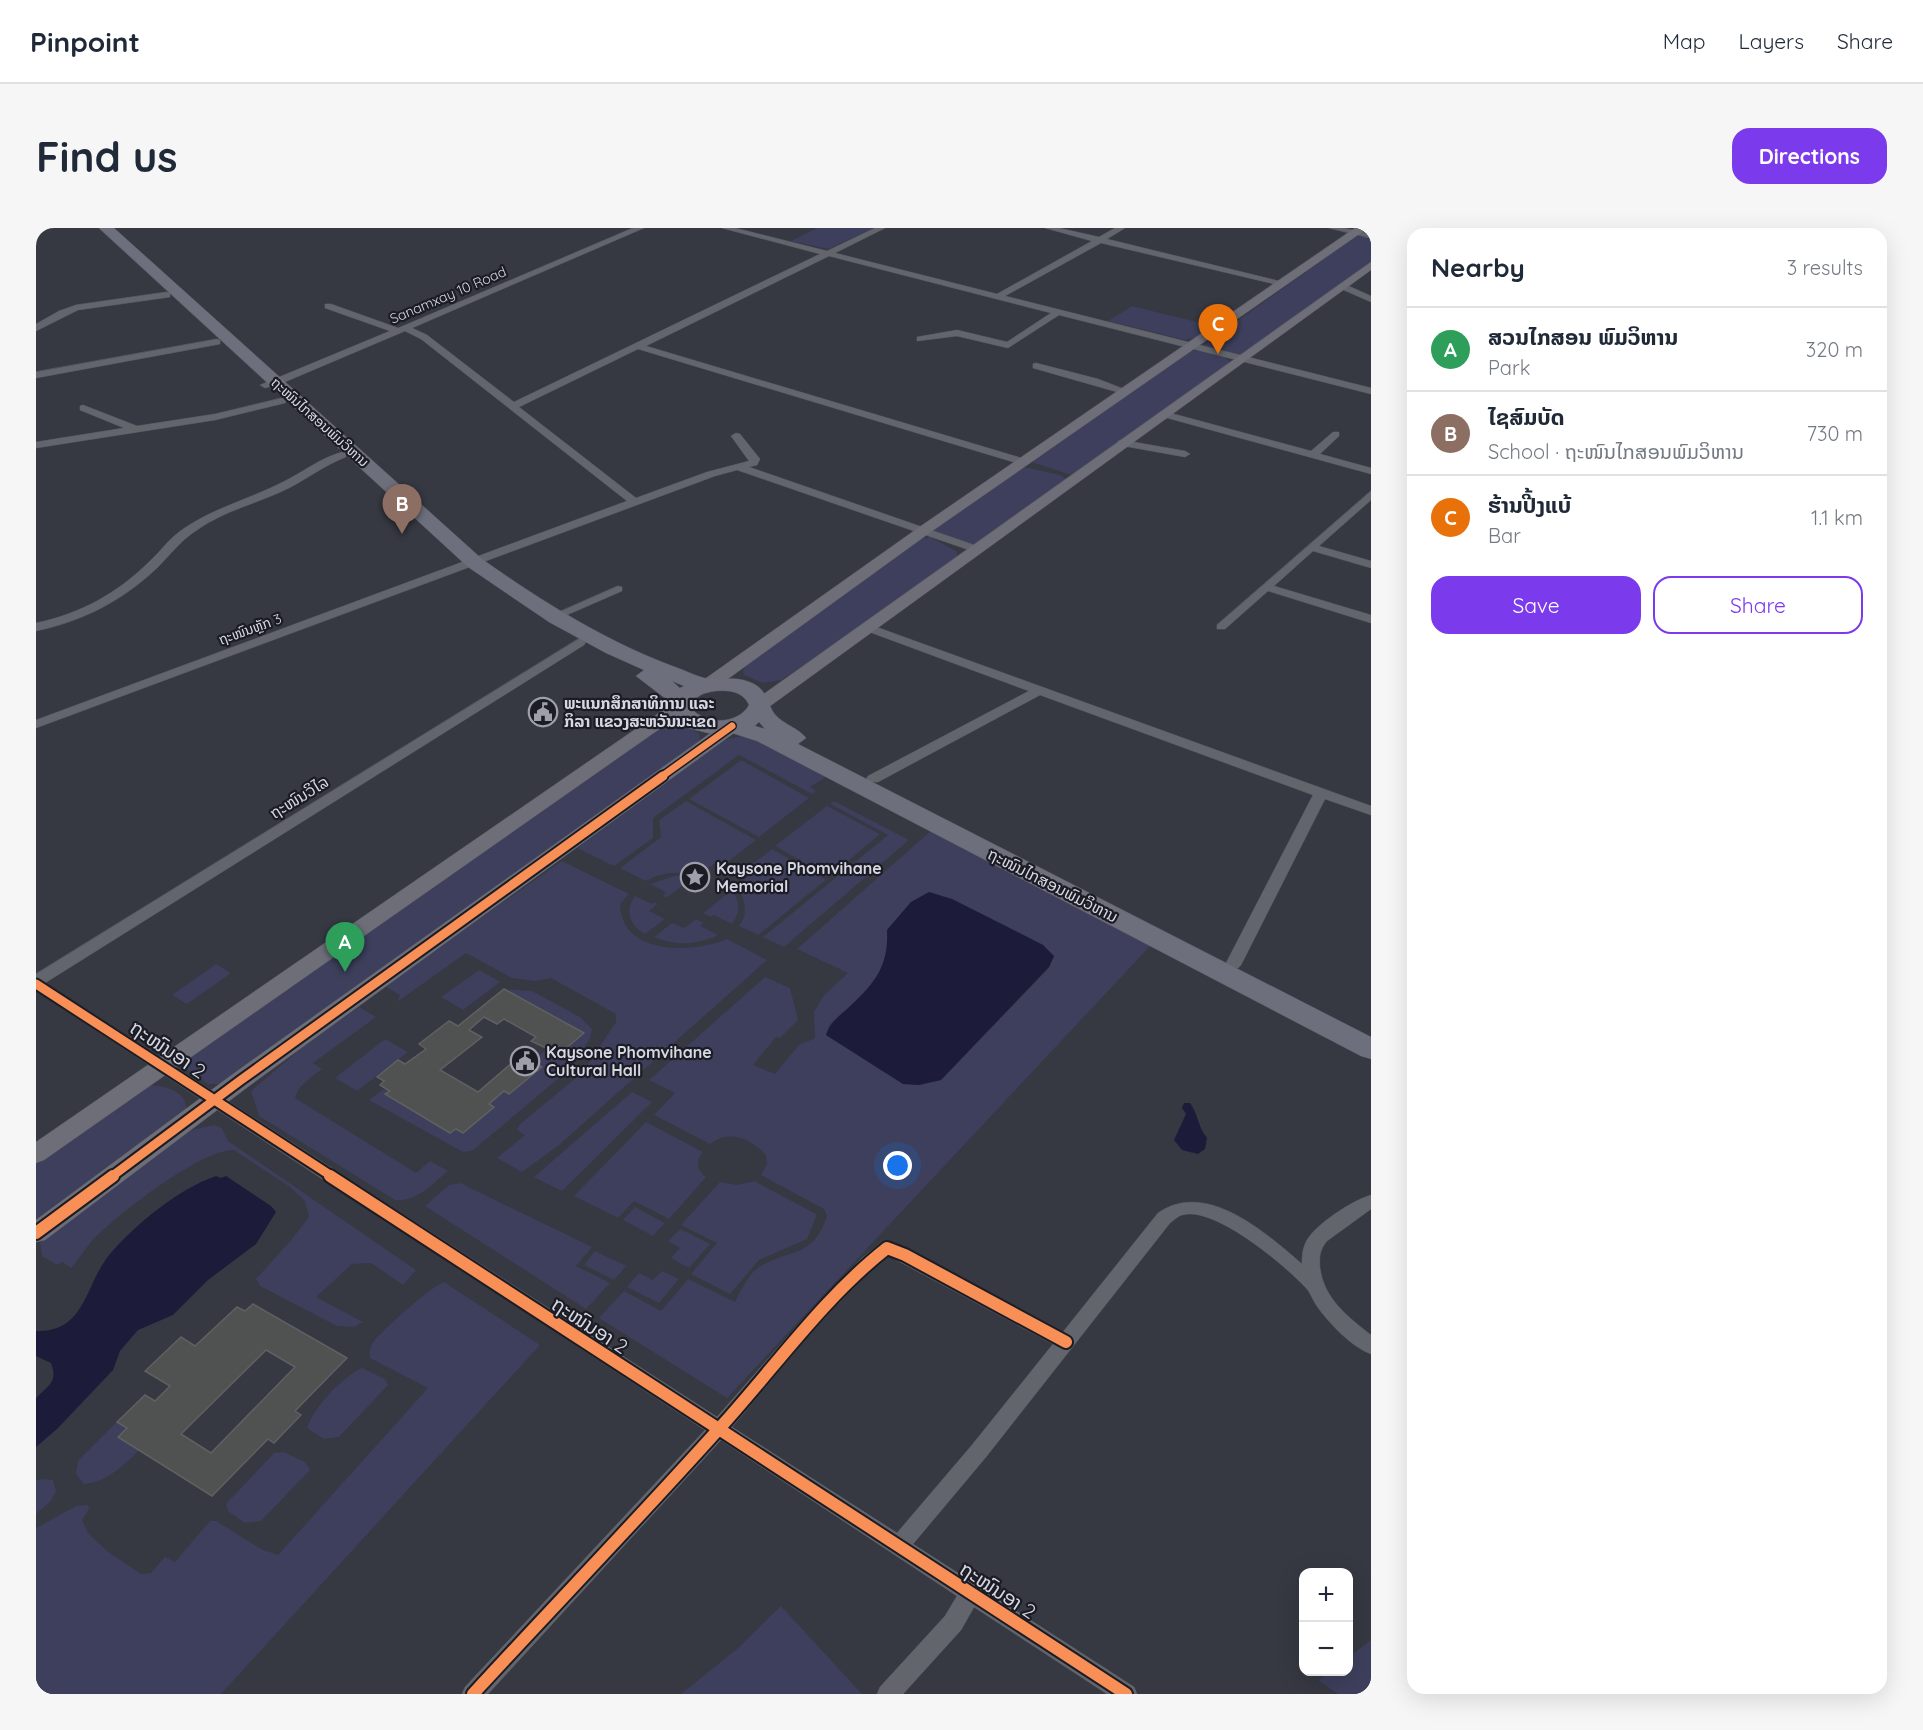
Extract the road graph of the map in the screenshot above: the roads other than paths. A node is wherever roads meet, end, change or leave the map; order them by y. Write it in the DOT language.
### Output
graph roads {
  1 [pos="94,228"];
  2 [pos="106,228"];
  3 [pos="640,228"];
  4 [pos="726,228"];
  5 [pos="880,228"];
  6 [pos="1048,228"];
  7 [pos="1121,228"];
  8 [pos="1333,228"];
  9 [pos="1358,230"];
  10 [pos="1371,236"];
  11 [pos="1099,240"];
  12 [pos="827,253"];
  13 [pos="1371,265"];
  14 [pos="1283,283"];
  15 [pos="1342,286"];
  16 [pos="167,296"];
  17 [pos="997,297"];
  18 [pos="1371,299"];
  19 [pos="328,306"];
  20 [pos="1058,312"];
  21 [pos="36,328"];
  22 [pos="402,330"];
  23 [pos="920,339"];
  24 [pos="218,342"];
  25 [pos="637,346"];
  26 [pos="1192,346"];
  27 [pos="1241,358"];
  28 [pos="1036,366"];
  29 [pos="36,375"];
  30 [pos="271,384"];
  31 [pos="1124,391"];
  32 [pos="1371,391"];
  33 [pos="282,401"];
  34 [pos="514,406"];
  35 [pos="83,408"];
  36 [pos="1162,414"];
  37 [pos="137,430"];
  38 [pos="1336,434"];
  39 [pos="736,436"];
  40 [pos="1122,443"];
  41 [pos="36,445"];
  42 [pos="1185,454"];
  43 [pos="342,455"];
  44 [pos="1313,455"];
  45 [pos="1024,462"];
  46 [pos="738,467"];
  47 [pos="1371,471"];
  48 [pos="386,490"];
  49 [pos="1371,494"];
  50 [pos="636,503"];
  51 [pos="923,531"];
  52 [pos="1311,547"];
  53 [pos="976,549"];
  54 [pos="470,565"];
  55 [pos="1371,565"];
  56 [pos="1266,587"];
  57 [pos="618,588"];
  58 [pos="556,616"];
  59 [pos="1371,619"];
  60 [pos="36,627"];
  61 [pos="1221,627"];
  62 [pos="868,628"];
  63 [pos="580,642"];
  64 [pos="706,685"];
  65 [pos="1038,690"];
  66 [pos="680,702"];
  67 [pos="759,707"];
  68 [pos="36,724"];
  69 [pos="732,726"];
  70 [pos="861,777"];
  71 [pos="1321,793"];
  72 [pos="1371,811"];
  73 [pos="1233,965"];
  74 [pos="36,983"];
  75 [pos="1371,1035"];
  76 [pos="1371,1049"];
  77 [pos="163,1067"];
  78 [pos="214,1101"];
  79 [pos="36,1155"];
  80 [pos="1371,1202"];
  81 [pos="36,1233"];
  82 [pos="1313,1284"];
  83 [pos="1066,1342"];
  84 [pos="1371,1346"];
  85 [pos="718,1430"];
  86 [pos="898,1547"];
  87 [pos="970,1594"];
  88 [pos="473,1694"];
  89 [pos="888,1694"];
  90 [pos="1126,1694"];
  1 -- 16 [label="highway, ຖະໜົນໄກສອນພົມວິຫານ"];
  2 -- 30 [label="highway, ຖະໜົນໄກສອນພົມວິຫານ"];
  3 -- 22 [label="street, Sanamxay 10 Road"];
  4 -- 12 [label="street"];
  5 -- 12 [label="street"];
  6 -- 11 [label="street"];
  7 -- 11 [label="street"];
  8 -- 9 [label="street"];
  9 -- 10 [label="street"];
  9 -- 14 [label="street"];
  11 -- 14 [label="street"];
  11 -- 17 [label="street"];
  12 -- 17 [label="street"];
  12 -- 25 [label="street"];
  13 -- 15 [label="street"];
  14 -- 26 [label="street"];
  15 -- 18 [label="street"];
  15 -- 27 [label="street"];
  16 -- 21 [label="street"];
  16 -- 24 [label="highway, ຖະໜົນໄກສອນພົມວິຫານ"];
  17 -- 20 [label="street"];
  19 -- 22 [label="street"];
  20 -- 23 [label="street"];
  20 -- 26 [label="street"];
  22 -- 30 [label="street, Sanamxay 10 Road"];
  22 -- 34 [label="street"];
  24 -- 29 [label="street"];
  24 -- 30 [label="highway, ຖະໜົນໄກສອນພົມວິຫານ"];
  25 -- 34 [label="street"];
  25 -- 45 [label="street"];
  26 -- 27 [label="street"];
  26 -- 31 [label="street"];
  27 -- 32 [label="street"];
  27 -- 36 [label="street"];
  28 -- 31 [label="street"];
  30 -- 33 [label="highway, ຖະໜົນໄກສອນພົມວິຫານ"];
  30 -- 48 [label="highway, ຖະໜົນໄກສອນພົມວິຫານ"];
  31 -- 45 [label="street"];
  33 -- 37 [label="street"];
  33 -- 43 [label="highway, ຖະໜົນໄກສອນພົມວິຫານ"];
  34 -- 50 [label="street"];
  35 -- 37 [label="street"];
  36 -- 40 [label="street"];
  36 -- 44 [label="street"];
  37 -- 41 [label="street"];
  38 -- 44 [label="street"];
  39 -- 46 [label="street"];
  40 -- 42 [label="street"];
  40 -- 53 [label="street"];
  43 -- 48 [label="highway, ຖະໜົນໄກສອນພົມວິຫານ"];
  43 -- 60 [label="street"];
  44 -- 47 [label="street"];
  45 -- 51 [label="street"];
  46 -- 50 [label="street, ຖະໜົນຫຼັກ 3"];
  46 -- 51 [label="street"];
  48 -- 54 [label="highway, ຖະໜົນໄກສອນພົມວິຫານ"];
  49 -- 52 [label="street"];
  50 -- 54 [label="street, ຖະໜົນຫຼັກ 3"];
  51 -- 53 [label="street"];
  51 -- 64 [label="street"];
  52 -- 55 [label="street"];
  52 -- 56 [label="street"];
  53 -- 62 [label="street"];
  54 -- 58 [label="highway, ຖະໜົນໄກສອນພົມວິຫານ"];
  54 -- 63 [label="highway, ຖະໜົນໄກສອນພົມວິຫານ"];
  54 -- 68 [label="street, ຖະໜົນຫຼັກ 3"];
  56 -- 59 [label="street"];
  56 -- 61 [label="street"];
  57 -- 58 [label="street"];
  58 -- 64 [label="highway, ຖະໜົນໄກສອນພົມວິຫານ"];
  62 -- 65 [label="street"];
  62 -- 67 [label="street"];
  63 -- 66 [label="highway, ຖະໜົນໄກສອນພົມວິຫານ"];
  63 -- 74 [label="street, ຖະໜົນວິໄລ"];
  64 -- 66 [label="highway"];
  64 -- 67 [label="highway, ຖະໜົນໄກສອນພົມວິຫານ"];
  65 -- 70 [label="street"];
  65 -- 71 [label="street"];
  66 -- 69 [label="highway, ຖະໜົນໄກສອນພົມວິຫານ"];
  66 -- 77 [label="street"];
  67 -- 69 [label="highway"];
  67 -- 70 [label="highway, ຖະໜົນໄກສອນພົມວິຫານ"];
  69 -- 70 [label="highway, ຖະໜົນໄກສອນພົມວິຫານ"];
  69 -- 78 [label="street"];
  70 -- 73 [label="highway, ຖະໜົນໄກສອນພົມວິຫານ"];
  70 -- 76 [label="highway, ຖະໜົນໄກສອນພົມວິຫານ"];
  71 -- 72 [label="street"];
  71 -- 73 [label="street"];
  73 -- 75 [label="highway, ຖະໜົນໄກສອນພົມວິຫານ"];
  74 -- 77 [label="street, ຖະໜົນອາ 2"];
  77 -- 78 [label="street, ຖະໜົນອາ 2"];
  77 -- 79 [label="street"];
  78 -- 81 [label="street"];
  78 -- 85 [label="street, ຖະໜົນອາ 2"];
  80 -- 82 [label="street"];
  82 -- 83 [label="street"];
  82 -- 84 [label="street"];
  83 -- 85 [label="street"];
  83 -- 86 [label="street"];
  85 -- 86 [label="street, ຖະໜົນອາ 2"];
  85 -- 88 [label="street"];
  86 -- 87 [label="street, ຖະໜົນອາ 2"];
  87 -- 89 [label="street"];
  87 -- 90 [label="street, ຖະໜົນອາ 2"];
}
